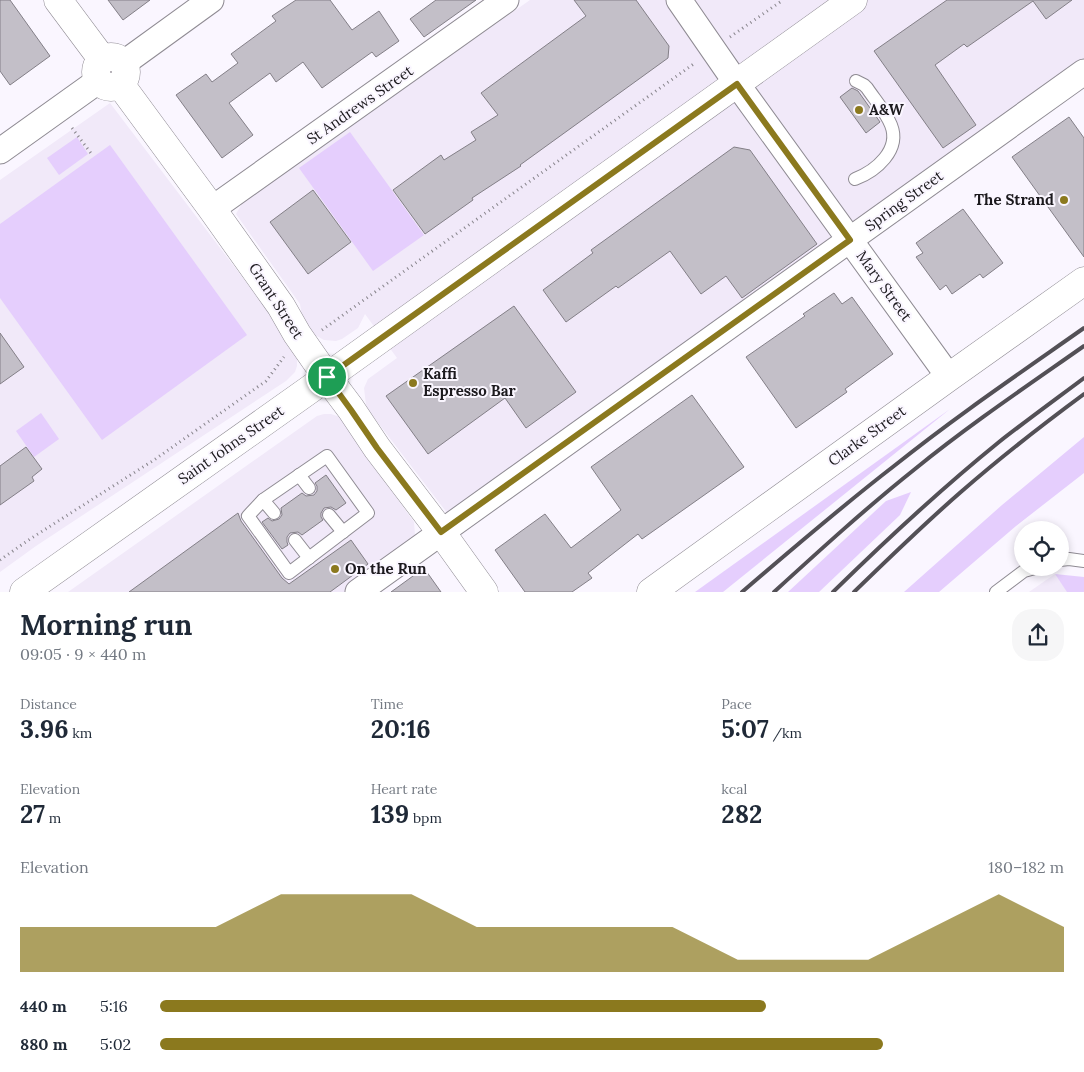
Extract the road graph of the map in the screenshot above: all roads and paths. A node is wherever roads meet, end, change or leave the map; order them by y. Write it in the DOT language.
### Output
graph roads {
  1 [pos="58,0"];
  2 [pos="210,0"];
  3 [pos="506,0"];
  4 [pos="678,0"];
  5 [pos="783,0"];
  6 [pos="853,0"];
  7 [pos="738,32"];
  8 [pos="702,58"];
  9 [pos="111,72"];
  10 [pos="1084,72"];
  11 [pos="856,81"];
  12 [pos="737,84"];
  13 [pos="72,128"];
  14 [pos="0,151"];
  15 [pos="93,156"];
  16 [pos="856,179"];
  17 [pos="212,209"];
  18 [pos="850,240"];
  19 [pos="1084,281"];
  20 [pos="320,331"];
  21 [pos="284,357"];
  22 [pos="327,377"];
  23 [pos="949,377"];
  24 [pos="299,475"];
  25 [pos="309,488"];
  26 [pos="263,500"];
  27 [pos="274,513"];
  28 [pos="330,515"];
  29 [pos="343,532"];
  30 [pos="441,532"];
  31 [pos="295,540"];
  32 [pos="309,558"];
  33 [pos="1069,558"];
  34 [pos="0,560"];
  35 [pos="1084,560"];
  36 [pos="1018,576"];
  37 [pos="24,592"];
  38 [pos="358,592"];
  39 [pos="484,592"];
  40 [pos="651,592"];
  41 [pos="996,592"];
  1 -- 9 [label="main road, Grant Street"];
  2 -- 9 [label="street"];
  3 -- 17 [label="street, St Andrews Street"];
  4 -- 12 [label="street, Mary Street"];
  5 -- 7 [label="path"];
  6 -- 12 [label="main road, Saint Johns Street"];
  8 -- 20 [label="path"];
  9 -- 14 [label="street"];
  9 -- 17 [label="main road, Grant Street"];
  10 -- 18 [label="street, Spring Street"];
  11 -- 16 [label="lane"];
  12 -- 18 [label="street, Mary Street"];
  12 -- 22 [label="main road, Saint Johns Street"];
  13 -- 15 [label="path"];
  17 -- 22 [label="main road, Grant Street"];
  18 -- 23 [label="street, Mary Street"];
  18 -- 30 [label="street, Spring Street"];
  19 -- 23 [label="main road, Clarke Street"];
  21 -- 34 [label="path"];
  22 -- 30 [label="main road, Grant Street"];
  22 -- 37 [label="main road, Saint Johns Street"];
  23 -- 40 [label="main road, Clarke Street"];
  24 -- 25 [label="lane"];
  24 -- 26 [label="lane"];
  24 -- 29 [label="lane"];
  26 -- 27 [label="lane"];
  26 -- 32 [label="lane"];
  28 -- 29 [label="lane"];
  29 -- 32 [label="lane"];
  30 -- 38 [label="street, Spring Street"];
  30 -- 39 [label="main road, Grant Street"];
  31 -- 32 [label="lane"];
  33 -- 35 [label="lane"];
  36 -- 41 [label="lane"];
}
